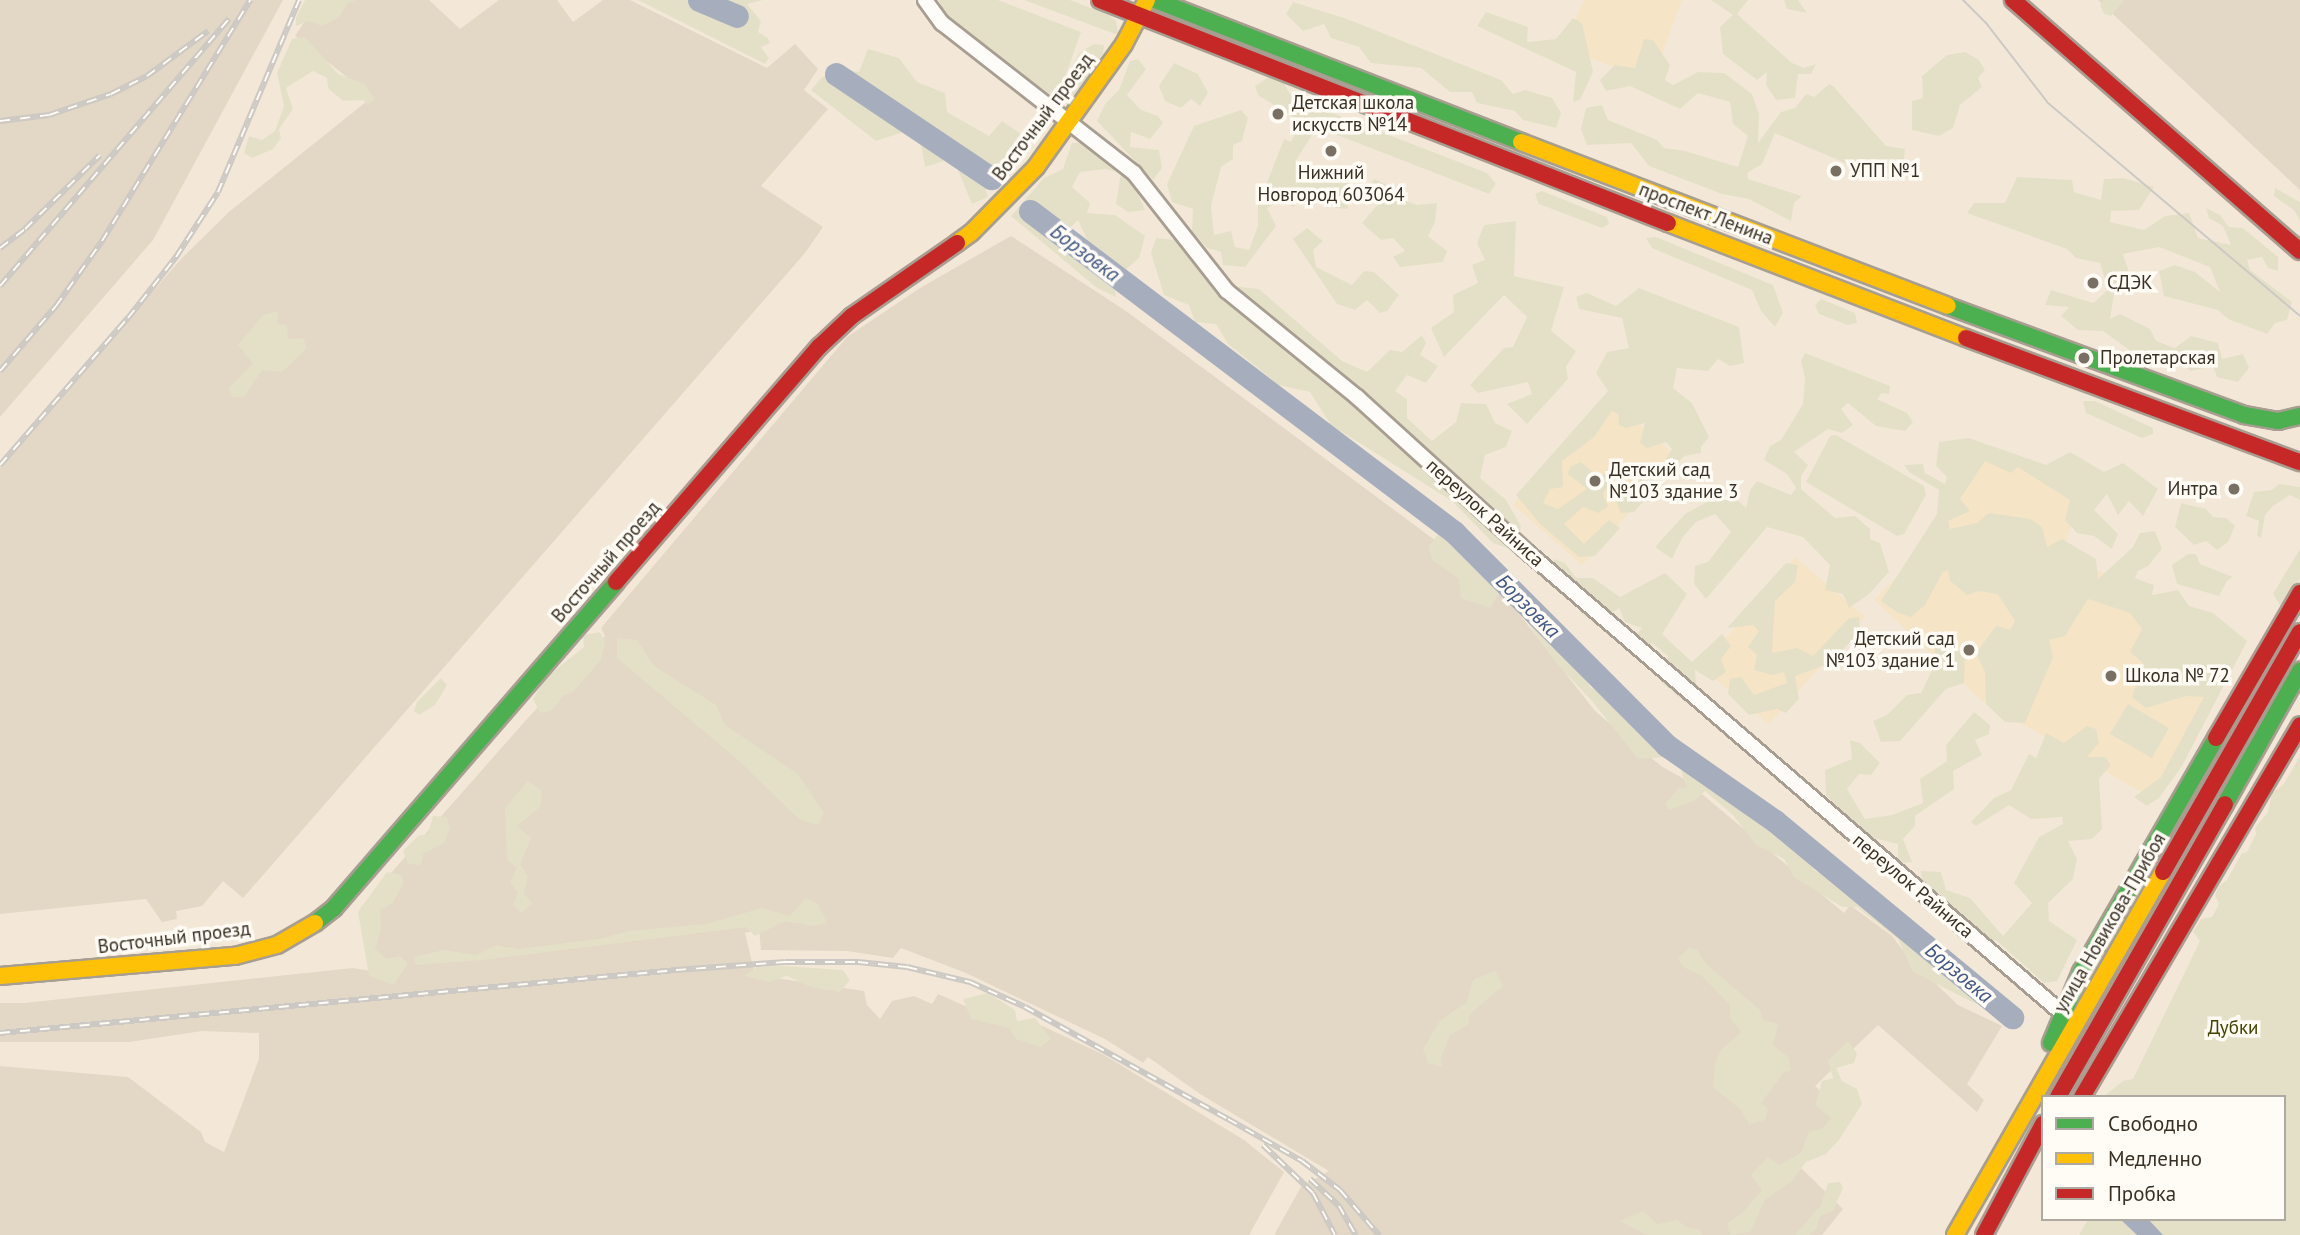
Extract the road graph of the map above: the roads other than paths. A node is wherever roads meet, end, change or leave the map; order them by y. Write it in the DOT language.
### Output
graph roads {
  1 [pos="925,0"];
  2 [pos="1100,0"];
  3 [pos="1147,0"];
  4 [pos="1155,0"];
  5 [pos="2013,0"];
  6 [pos="1139,16"];
  7 [pos="1070,122"];
  8 [pos="2300,251"];
  9 [pos="2300,416"];
  10 [pos="2300,462"];
  11 [pos="2300,593"];
  12 [pos="2300,632"];
  13 [pos="2300,671"];
  14 [pos="2300,725"];
  15 [pos="0,976"];
  16 [pos="2063,1014"];
  17 [pos="2059,1095"];
  18 [pos="2083,1095"];
  19 [pos="2018,1123"];
  20 [pos="2041,1129"];
  21 [pos="2041,1152"];
  22 [pos="2007,1196"];
  23 [pos="1955,1235"];
  24 [pos="1984,1235"];
  1 -- 7 [label="street, переулок Райниса"];
  2 -- 6 [label="main road, проспект Ленина"];
  3 -- 6 [label="main road, Восточный проезд"];
  4 -- 9 [label="main road, проспект Ленина"];
  5 -- 8 [label="main road"];
  6 -- 7 [label="main road, Восточный проезд"];
  6 -- 10 [label="main road, проспект Ленина"];
  7 -- 15 [label="main road, Восточный проезд"];
  7 -- 16 [label="street, переулок Райниса"];
  11 -- 16 [label="main road"];
  12 -- 19 [label="main road, улица Новикова-Прибоя"];
  13 -- 17 [label="main road, улица Новикова-Прибоя"];
  14 -- 18 [label="main road"];
  16 -- 19 [label="main road"];
  19 -- 23 [label="main road, улица Новикова-Прибоя"];
  20 -- 22 [label="main road"];
  21 -- 22 [label="main road"];
  22 -- 24 [label="main road"];
}
